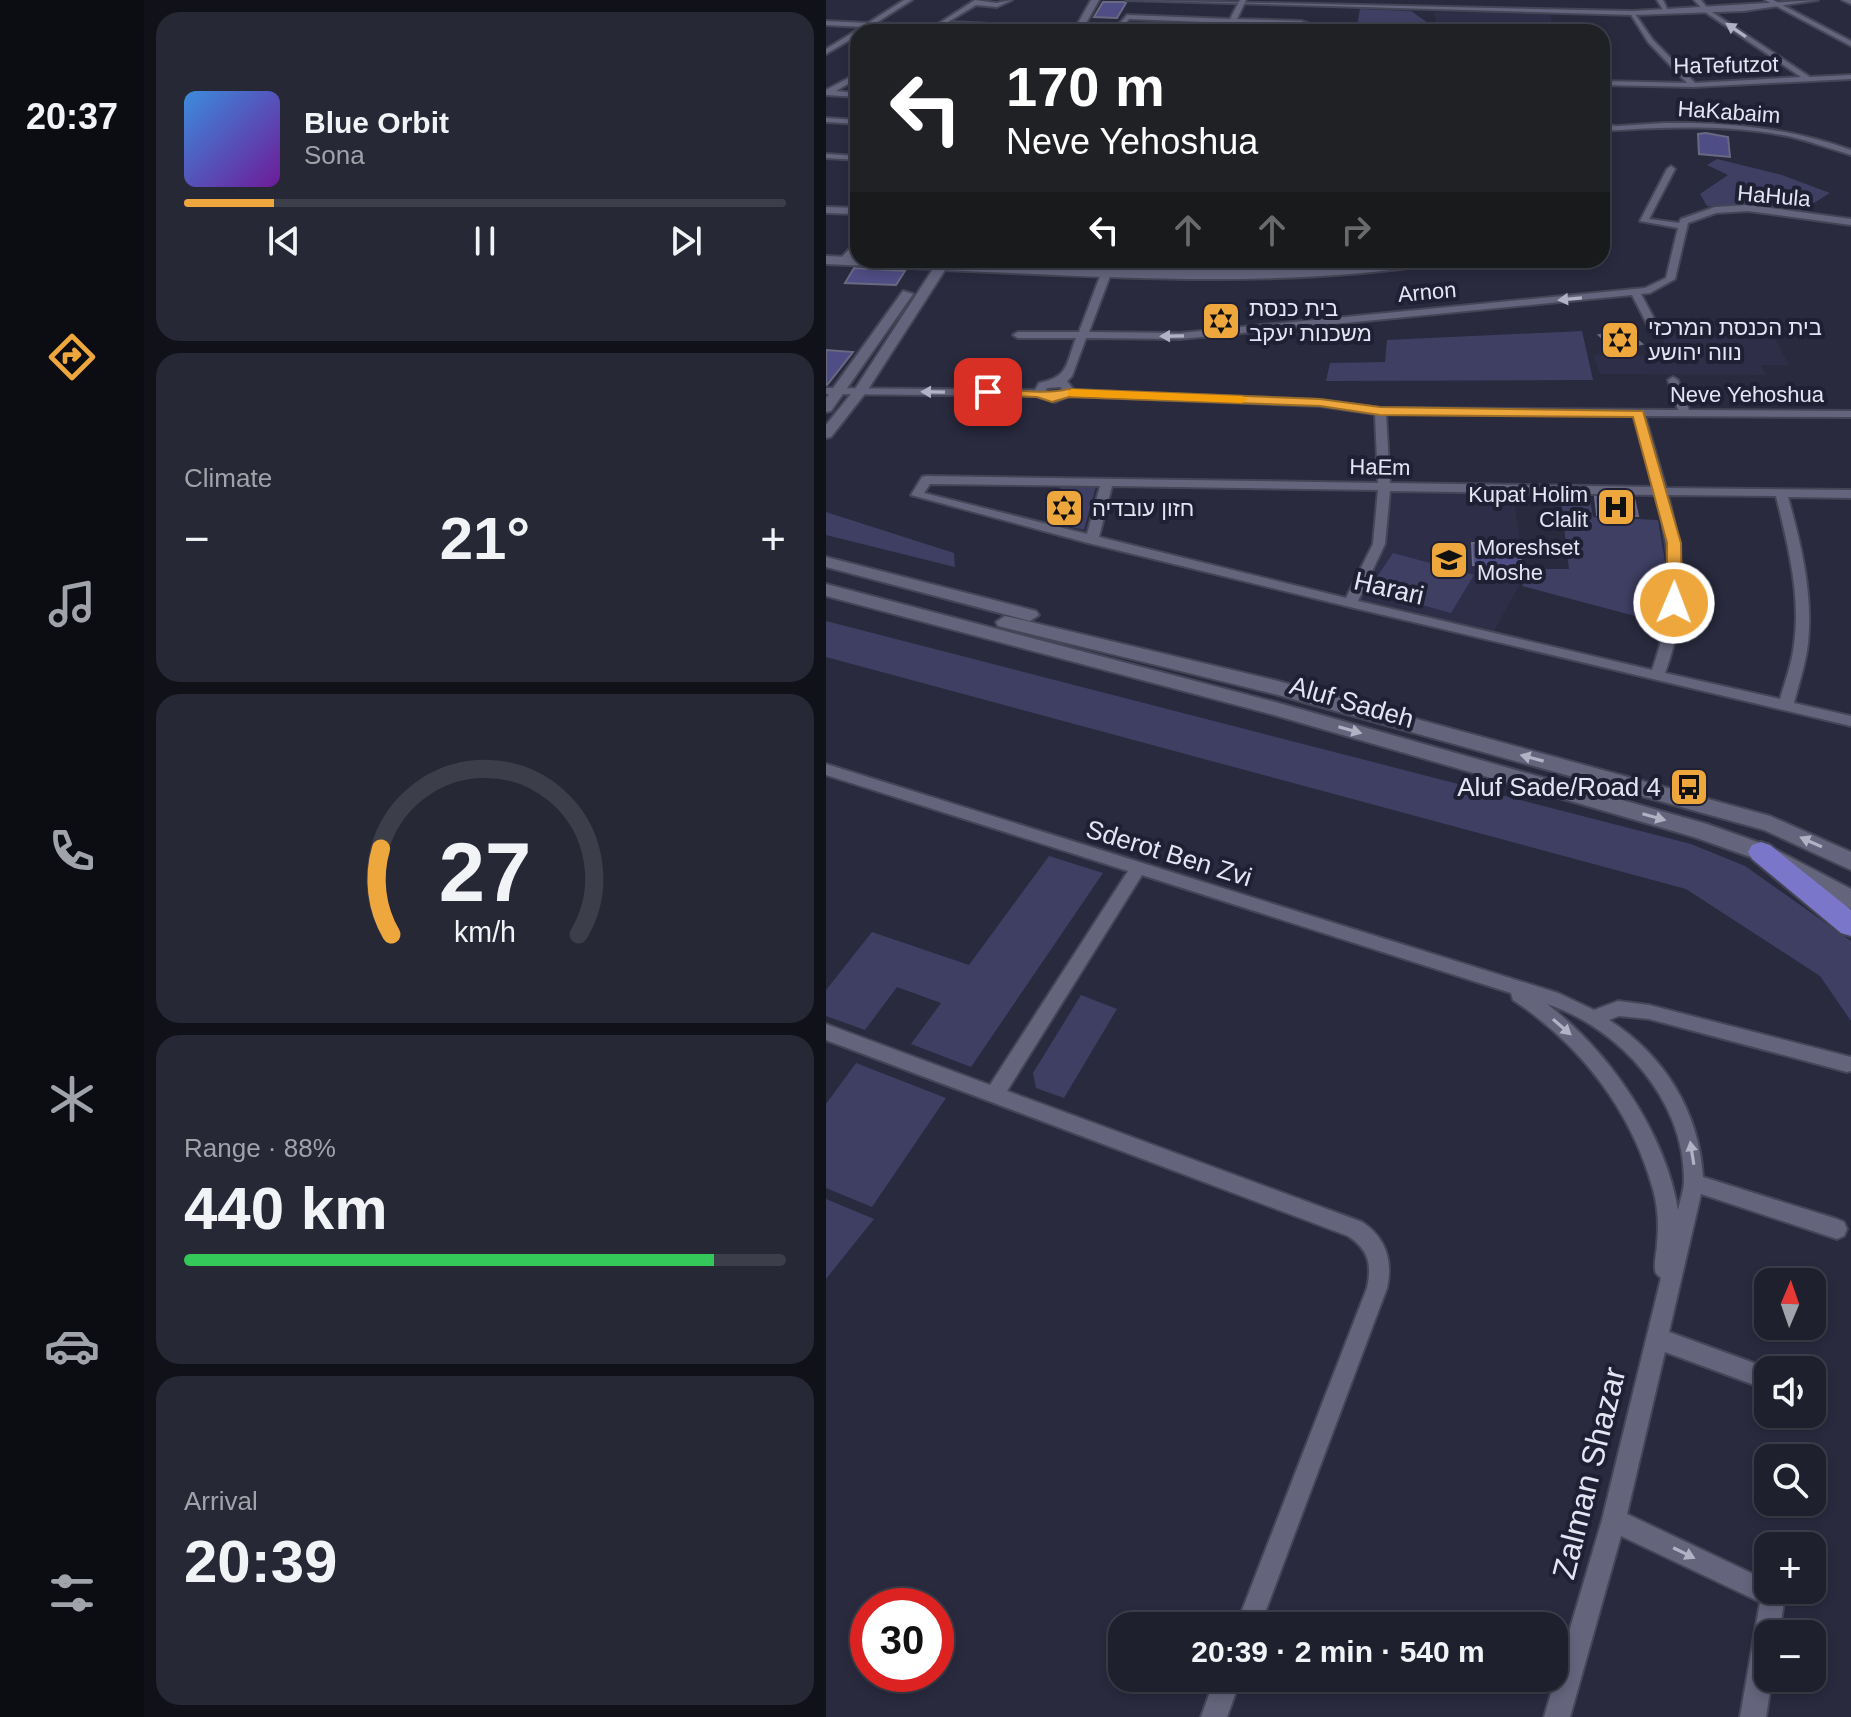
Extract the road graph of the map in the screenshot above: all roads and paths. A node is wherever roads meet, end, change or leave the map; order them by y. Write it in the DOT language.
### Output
graph roads {
  1 [pos="909,0"];
  2 [pos="1009,0"];
  3 [pos="1085,0"];
  4 [pos="1095,0"];
  5 [pos="1130,0"];
  6 [pos="1155,0"];
  7 [pos="1543,0"];
  8 [pos="1552,0"];
  9 [pos="1660,0"];
  10 [pos="1697,0"];
  11 [pos="1731,0"];
  12 [pos="1810,0"];
  13 [pos="1845,0"];
  14 [pos="977,1"];
  15 [pos="1242,2"];
  16 [pos="1851,2"];
  17 [pos="1772,3"];
  18 [pos="1744,9"];
  19 [pos="1707,11"];
  20 [pos="1550,12"];
  21 [pos="1667,12"];
  22 [pos="1633,13"];
  23 [pos="1562,15"];
  24 [pos="1232,21"];
  25 [pos="826,23"];
  26 [pos="1553,23"];
  27 [pos="850,24"];
  28 [pos="871,24"];
  29 [pos="940,24"];
  30 [pos="1072,24"];
  31 [pos="1082,24"];
  32 [pos="1121,24"];
  33 [pos="1231,24"];
  34 [pos="1304,24"];
  35 [pos="850,36"];
  36 [pos="1851,44"];
  37 [pos="827,50"];
  38 [pos="1851,77"];
  39 [pos="850,79"];
  40 [pos="1811,81"];
  41 [pos="1610,83"];
  42 [pos="1693,85"];
  43 [pos="827,92"];
  44 [pos="850,94"];
  45 [pos="826,120"];
  46 [pos="850,122"];
  47 [pos="1610,128"];
  48 [pos="1851,153"];
  49 [pos="826,156"];
  50 [pos="850,158"];
  51 [pos="1671,169"];
  52 [pos="826,210"];
  53 [pos="850,211"];
  54 [pos="1851,222"];
  55 [pos="1682,226"];
  56 [pos="850,253"];
  57 [pos="826,260"];
  58 [pos="843,261"];
  59 [pos="850,261"];
  60 [pos="933,268"];
  61 [pos="934,268"];
  62 [pos="1108,268"];
  63 [pos="1304,268"];
  64 [pos="1375,268"];
  65 [pos="1635,292"];
  66 [pos="1653,326"];
  67 [pos="1018,335"];
  68 [pos="1084,336"];
  69 [pos="1673,380"];
  70 [pos="1058,383"];
  71 [pos="833,391"];
  72 [pos="860,391"];
  73 [pos="1039,393"];
  74 [pos="1068,393"];
  75 [pos="826,408"];
  76 [pos="1380,411"];
  77 [pos="1685,413"];
  78 [pos="1639,414"];
  79 [pos="1851,414"];
  80 [pos="826,434"];
  81 [pos="1107,483"];
  82 [pos="1384,488"];
  83 [pos="1660,492"];
  84 [pos="1781,493"];
  85 [pos="1851,494"];
  86 [pos="917,495"];
  87 [pos="1092,540"];
  88 [pos="826,562"];
  89 [pos="826,576"];
  90 [pos="826,590"];
  91 [pos="826,601"];
  92 [pos="1350,603"];
  93 [pos="1657,676"];
  94 [pos="1786,705"];
  95 [pos="1343,706"];
  96 [pos="1275,709"];
  97 [pos="1851,721"];
  98 [pos="826,769"];
  99 [pos="1761,852"];
  100 [pos="1851,862"];
  101 [pos="1138,868"];
  102 [pos="1851,900"];
  103 [pos="1851,925"];
  104 [pos="1498,983"];
  105 [pos="1594,1018"];
  106 [pos="826,1032"];
  107 [pos="1847,1064"];
  108 [pos="994,1095"];
  109 [pos="1694,1183"];
  110 [pos="1837,1229"];
  111 [pos="1657,1338"];
  112 [pos="1754,1374"];
  113 [pos="1614,1520"];
  114 [pos="1253,1612"];
  115 [pos="1223,1692"];
  116 [pos="1214,1717"];
  117 [pos="1557,1717"];
  118 [pos="1753,1717"];
  1 -- 28 [label="street"];
  2 -- 14 [label="street"];
  3 -- 30 [label="street"];
  4 -- 31 [label="street"];
  5 -- 6 [label="street"];
  6 -- 15 [label="street"];
  7 -- 20 [label="street"];
  8 -- 23 [label="street"];
  9 -- 21 [label="street"];
  10 -- 19 [label="street"];
  11 -- 18 [label="street"];
  12 -- 17 [label="street"];
  13 -- 16 [label="street"];
  14 -- 29 [label="street"];
  15 -- 20 [label="street"];
  15 -- 24 [label="street"];
  17 -- 18 [label="street"];
  17 -- 36 [label="street"];
  18 -- 19 [label="street"];
  19 -- 21 [label="street"];
  40 -- 19 [label="street, one-way"];
  20 -- 23 [label="street"];
  20 -- 26 [label="street"];
  21 -- 22 [label="street"];
  22 -- 23 [label="street"];
  22 -- 42 [label="street"];
  24 -- 32 [label="street"];
  24 -- 33 [label="street"];
  24 -- 34 [label="street"];
  25 -- 27 [label="street"];
  35 -- 37 [label="street"];
  38 -- 40 [label="street, HaTefutzot"];
  39 -- 43 [label="street"];
  40 -- 42 [label="street, HaTefutzot"];
  41 -- 42 [label="street, HaTefutzot"];
  43 -- 44 [label="street"];
  45 -- 46 [label="street"];
  47 -- 48 [label="street, HaKabaim"];
  49 -- 50 [label="street"];
  51 -- 55 [label="street"];
  52 -- 53 [label="street"];
  54 -- 55 [label="street, HaHula"];
  55 -- 65 [label="street, Arnon"];
  56 -- 58 [label="street"];
  57 -- 58 [label="street"];
  58 -- 59 [label="street"];
  60 -- 71 [label="street"];
  61 -- 72 [label="street"];
  62 -- 68 [label="street"];
  63 -- 64 [label="street"];
  65 -- 66 [label="street"];
  65 -- 68 [label="street, Arnon, one-way"];
  67 -- 68 [label="street, Arnon"];
  68 -- 70 [label="street"];
  69 -- 77 [label="street"];
  70 -- 73 [label="street"];
  70 -- 74 [label="street"];
  71 -- 72 [label="street"];
  71 -- 75 [label="street"];
  73 -- 72 [label="street, one-way"];
  72 -- 80 [label="street"];
  73 -- 74 [label="street, Neve Yehoshua"];
  74 -- 76 [label="street, Neve Yehoshua"];
  76 -- 78 [label="street, Neve Yehoshua"];
  76 -- 82 [label="street"];
  77 -- 78 [label="street, Neve Yehoshua"];
  77 -- 79 [label="street, Neve Yehoshua"];
  78 -- 83 [label="street"];
  81 -- 82 [label="street, HaEm"];
  81 -- 86 [label="street, HaEm"];
  81 -- 87 [label="street"];
  82 -- 83 [label="street, HaEm"];
  82 -- 92 [label="street"];
  83 -- 84 [label="street, HaEm"];
  83 -- 93 [label="street"];
  84 -- 85 [label="street, HaEm"];
  84 -- 94 [label="street"];
  86 -- 87 [label="street, Harari"];
  87 -- 92 [label="street, Harari"];
  88 -- 95 [label="main road"];
  89 -- 95 [label="main road, Aluf Sadeh"];
  90 -- 96 [label="main road, Aluf Sadeh"];
  91 -- 96 [label="main road"];
  92 -- 93 [label="street, Harari"];
  93 -- 94 [label="street, Harari"];
  94 -- 97 [label="street, Harari"];
  100 -- 95 [label="main road, Aluf Sadeh, one-way"];
  96 -- 99 [label="main road, Aluf Sadeh, one-way"];
  98 -- 101 [label="street, Sderot Ben Zvi"];
  99 -- 102 [label="main road, Aluf Sadeh"];
  99 -- 103 [label="highway"];
  101 -- 104 [label="street, Sderot Ben Zvi"];
  101 -- 108 [label="street"];
  104 -- 105 [label="street, Zalman Shazar"];
  104 -- 111 [label="street, Zalman Shazar, one-way"];
  105 -- 107 [label="street"];
  109 -- 105 [label="street, Zalman Shazar, one-way"];
  106 -- 108 [label="street"];
  108 -- 114 [label="street"];
  109 -- 110 [label="street"];
  109 -- 111 [label="street, Zalman Shazar"];
  111 -- 112 [label="street"];
  111 -- 113 [label="street, Zalman Shazar"];
  113 -- 117 [label="street, Zalman Shazar"];
  113 -- 118 [label="street, one-way"];
  115 -- 116 [label="street"];
}
